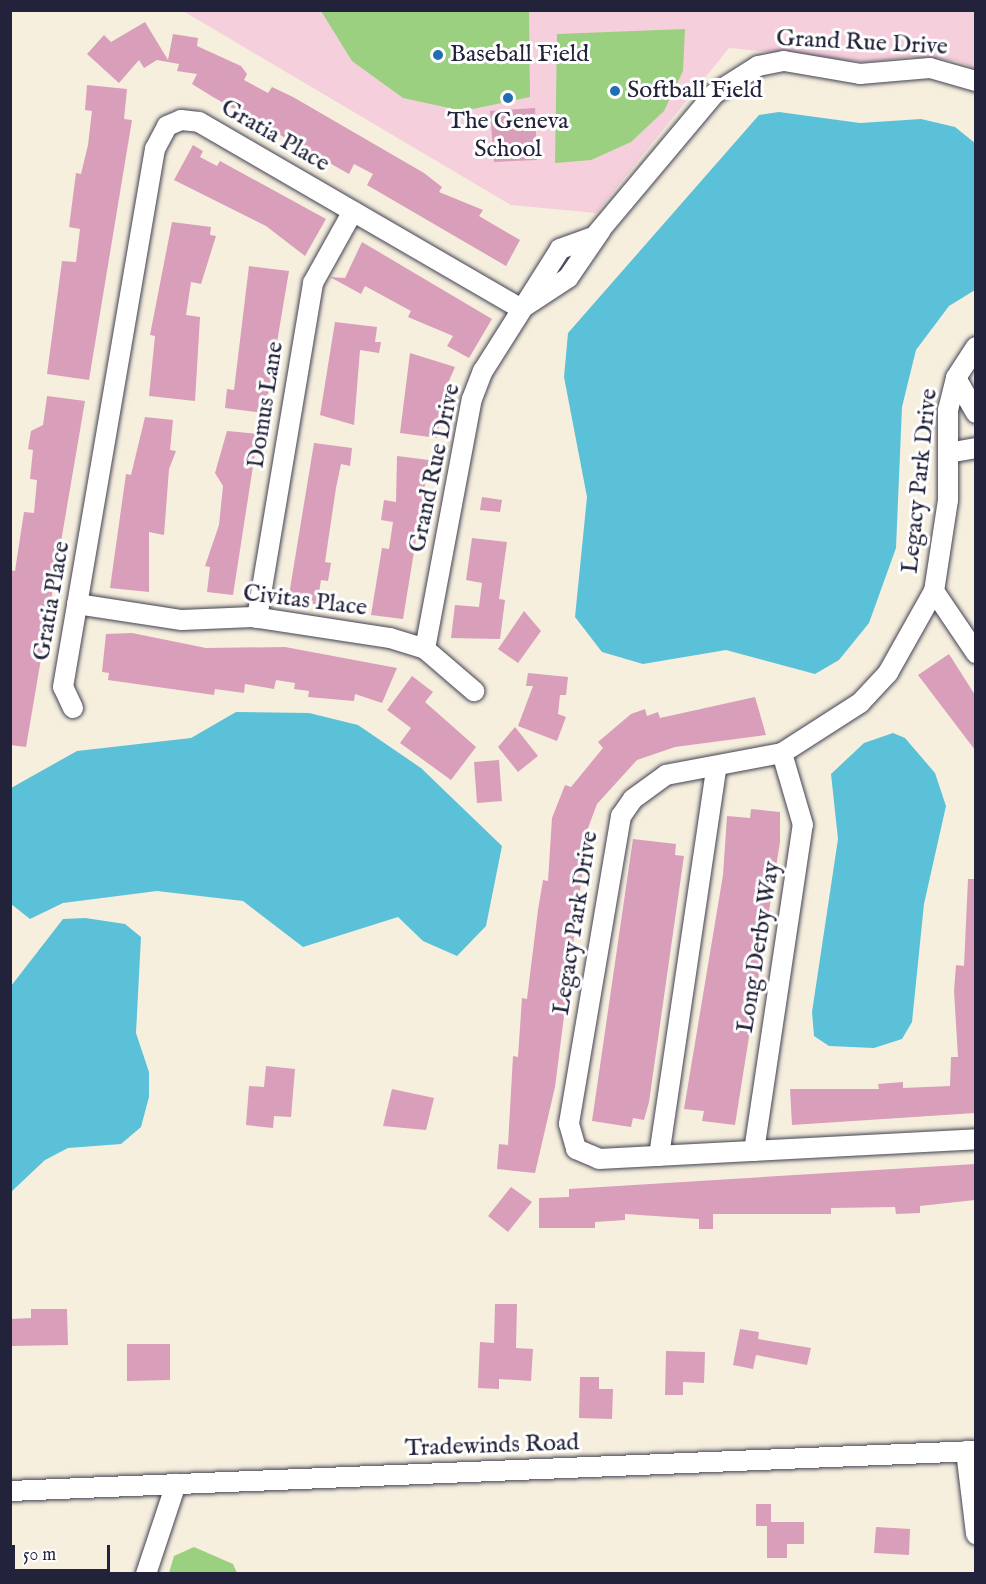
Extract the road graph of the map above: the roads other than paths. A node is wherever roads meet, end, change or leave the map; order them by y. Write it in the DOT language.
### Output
graph roads {
  1 [pos="975,81"];
  2 [pos="353,211"];
  3 [pos="521,309"];
  4 [pos="975,347"];
  5 [pos="956,378"];
  6 [pos="975,413"];
  7 [pos="975,448"];
  8 [pos="948,453"];
  9 [pos="934,591"];
  10 [pos="77,604"];
  11 [pos="257,618"];
  12 [pos="425,649"];
  13 [pos="975,653"];
  14 [pos="474,691"];
  15 [pos="73,708"];
  16 [pos="782,753"];
  17 [pos="716,769"];
  18 [pos="975,1138"];
  19 [pos="754,1151"];
  20 [pos="659,1156"];
  21 [pos="970,1451"];
  22 [pos="176,1484"];
  23 [pos="10,1491"];
  24 [pos="975,1534"];
  25 [pos="146,1574"];
  1 -- 3 [label="street, Grand Rue Drive"];
  2 -- 3 [label="street, Gratia Place"];
  2 -- 10 [label="street, Gratia Place"];
  2 -- 11 [label="street, Domus Lane"];
  3 -- 12 [label="street, Grand Rue Drive"];
  4 -- 5 [label="street, Legacy Park Drive"];
  5 -- 6 [label="street"];
  5 -- 8 [label="street, Legacy Park Drive"];
  7 -- 8 [label="street"];
  8 -- 9 [label="street, Legacy Park Drive"];
  9 -- 13 [label="street"];
  9 -- 16 [label="street, Legacy Park Drive"];
  10 -- 11 [label="street, Civitas Place"];
  10 -- 15 [label="street, Gratia Place"];
  11 -- 12 [label="street, Civitas Place"];
  12 -- 14 [label="street, Civitas Place"];
  16 -- 17 [label="street, Legacy Park Drive"];
  16 -- 19 [label="street, Long Derby Way"];
  17 -- 20 [label="street"];
  17 -- 20 [label="street, Legacy Park Drive"];
  18 -- 19 [label="street, Legacy Park Drive"];
  19 -- 20 [label="street, Legacy Park Drive"];
  21 -- 22 [label="street, Tradewinds Road"];
  21 -- 24 [label="street"];
  22 -- 23 [label="street, Tradewinds Road"];
  22 -- 25 [label="street"];
}
